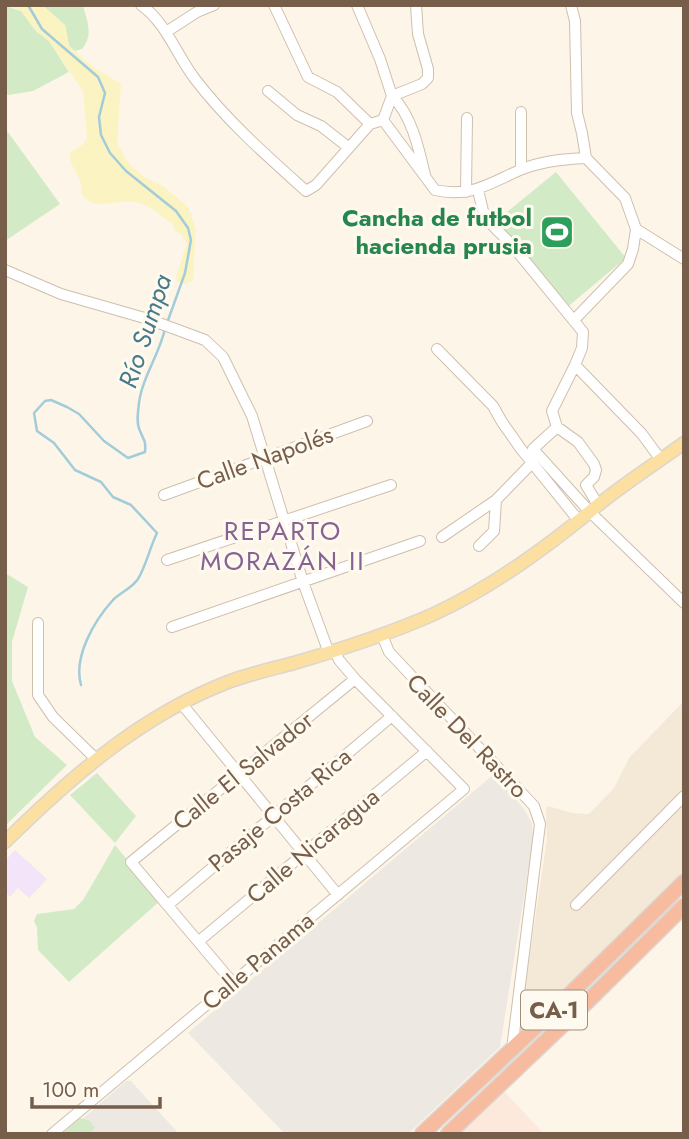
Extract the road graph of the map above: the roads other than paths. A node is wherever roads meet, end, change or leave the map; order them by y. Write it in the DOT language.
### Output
graph roads {
  1 [pos="141,5"];
  2 [pos="214,5"];
  3 [pos="274,5"];
  4 [pos="357,5"];
  5 [pos="416,5"];
  6 [pos="571,5"];
  7 [pos="195,9"];
  8 [pos="166,32"];
  9 [pos="268,91"];
  10 [pos="392,96"];
  11 [pos="521,112"];
  12 [pos="467,117"];
  13 [pos="383,120"];
  14 [pos="370,124"];
  15 [pos="348,147"];
  16 [pos="586,158"];
  17 [pos="522,169"];
  18 [pos="426,179"];
  19 [pos="478,190"];
  20 [pos="466,192"];
  21 [pos="636,229"];
  22 [pos="684,259"];
  23 [pos="5,270"];
  24 [pos="574,320"];
  25 [pos="437,349"];
  26 [pos="575,365"];
  27 [pos="367,421"];
  28 [pos="556,427"];
  29 [pos="684,443"];
  30 [pos="264,459"];
  31 [pos="661,460"];
  32 [pos="532,463"];
  33 [pos="391,485"];
  34 [pos="586,485"];
  35 [pos="164,495"];
  36 [pos="575,495"];
  37 [pos="496,500"];
  38 [pos="589,513"];
  39 [pos="284,521"];
  40 [pos="442,537"];
  41 [pos="420,541"];
  42 [pos="479,546"];
  43 [pos="167,560"];
  44 [pos="303,582"];
  45 [pos="684,603"];
  46 [pos="38,623"];
  47 [pos="172,627"];
  48 [pos="382,635"];
  49 [pos="332,652"];
  50 [pos="355,678"];
  51 [pos="181,703"];
  52 [pos="392,716"];
  53 [pos="427,751"];
  54 [pos="95,758"];
  55 [pos="239,775"];
  56 [pos="684,796"];
  57 [pos="273,816"];
  58 [pos="5,842"];
  59 [pos="303,853"];
  60 [pos="684,882"];
  61 [pos="338,895"];
  62 [pos="168,905"];
  63 [pos="576,905"];
  64 [pos="684,906"];
  65 [pos="199,941"];
  66 [pos="233,983"];
  67 [pos="580,984"];
  68 [pos="592,997"];
  69 [pos="561,1003"];
  70 [pos="571,1017"];
  71 [pos="512,1050"];
  72 [pos="489,1071"];
  73 [pos="52,1134"];
  74 [pos="422,1134"];
  75 [pos="431,1134"];
  76 [pos="448,1134"];
  1 -- 8 [label="street"];
  2 -- 7 [label="street"];
  3 -- 14 [label="street"];
  4 -- 10 [label="street"];
  5 -- 10 [label="street"];
  6 -- 16 [label="street"];
  7 -- 8 [label="street"];
  8 -- 15 [label="street"];
  9 -- 15 [label="street"];
  10 -- 13 [label="street"];
  10 -- 18 [label="street"];
  11 -- 17 [label="street"];
  12 -- 20 [label="street"];
  13 -- 14 [label="street"];
  13 -- 18 [label="street"];
  14 -- 15 [label="street"];
  16 -- 17 [label="street"];
  16 -- 21 [label="street"];
  17 -- 19 [label="street"];
  18 -- 20 [label="street"];
  19 -- 20 [label="street"];
  19 -- 24 [label="street"];
  21 -- 22 [label="street"];
  21 -- 24 [label="street"];
  23 -- 30 [label="street"];
  24 -- 26 [label="street"];
  25 -- 32 [label="street"];
  26 -- 28 [label="street"];
  26 -- 31 [label="street"];
  27 -- 30 [label="street, Calle Napolés"];
  28 -- 34 [label="street"];
  28 -- 36 [label="street"];
  29 -- 31 [label="main road"];
  30 -- 35 [label="street, Calle Napolés"];
  30 -- 39 [label="street"];
  31 -- 38 [label="main road"];
  32 -- 37 [label="street"];
  32 -- 38 [label="street"];
  33 -- 39 [label="street"];
  34 -- 36 [label="street"];
  34 -- 38 [label="street"];
  36 -- 38 [label="street"];
  37 -- 40 [label="street"];
  37 -- 42 [label="street"];
  38 -- 45 [label="street"];
  38 -- 48 [label="main road"];
  39 -- 43 [label="street"];
  39 -- 44 [label="street"];
  41 -- 44 [label="street"];
  44 -- 47 [label="street"];
  44 -- 49 [label="street"];
  46 -- 54 [label="street"];
  48 -- 49 [label="main road"];
  48 -- 71 [label="street, Calle Del Rastro"];
  49 -- 50 [label="street"];
  49 -- 51 [label="main road"];
  50 -- 52 [label="street"];
  50 -- 55 [label="street, Calle El Salvador"];
  51 -- 54 [label="main road"];
  51 -- 55 [label="street"];
  52 -- 53 [label="street"];
  52 -- 57 [label="street, Pasaje Costa Rica"];
  53 -- 59 [label="street, Calle Nicaragua"];
  53 -- 61 [label="street, Calle Panama"];
  54 -- 58 [label="main road"];
  55 -- 57 [label="street"];
  55 -- 62 [label="street, Calle El Salvador"];
  56 -- 63 [label="street"];
  57 -- 59 [label="street"];
  57 -- 62 [label="street, Pasaje Costa Rica"];
  59 -- 61 [label="street"];
  59 -- 65 [label="street, Calle Nicaragua"];
  60 -- 67 [label="highway, CA-1"];
  61 -- 66 [label="street, Calle Panama"];
  62 -- 65 [label="street"];
  64 -- 68 [label="highway, CA-1"];
  65 -- 66 [label="street"];
  66 -- 73 [label="street, Calle Panama"];
  67 -- 68 [label="highway"];
  67 -- 69 [label="highway, CA-1"];
  68 -- 70 [label="highway, CA-1"];
  69 -- 70 [label="highway"];
  69 -- 71 [label="highway, CA-1"];
  70 -- 76 [label="highway, CA-1"];
  71 -- 72 [label="highway, CA-1"];
  72 -- 74 [label="highway, CA-1"];
  72 -- 75 [label="highway"];
}
